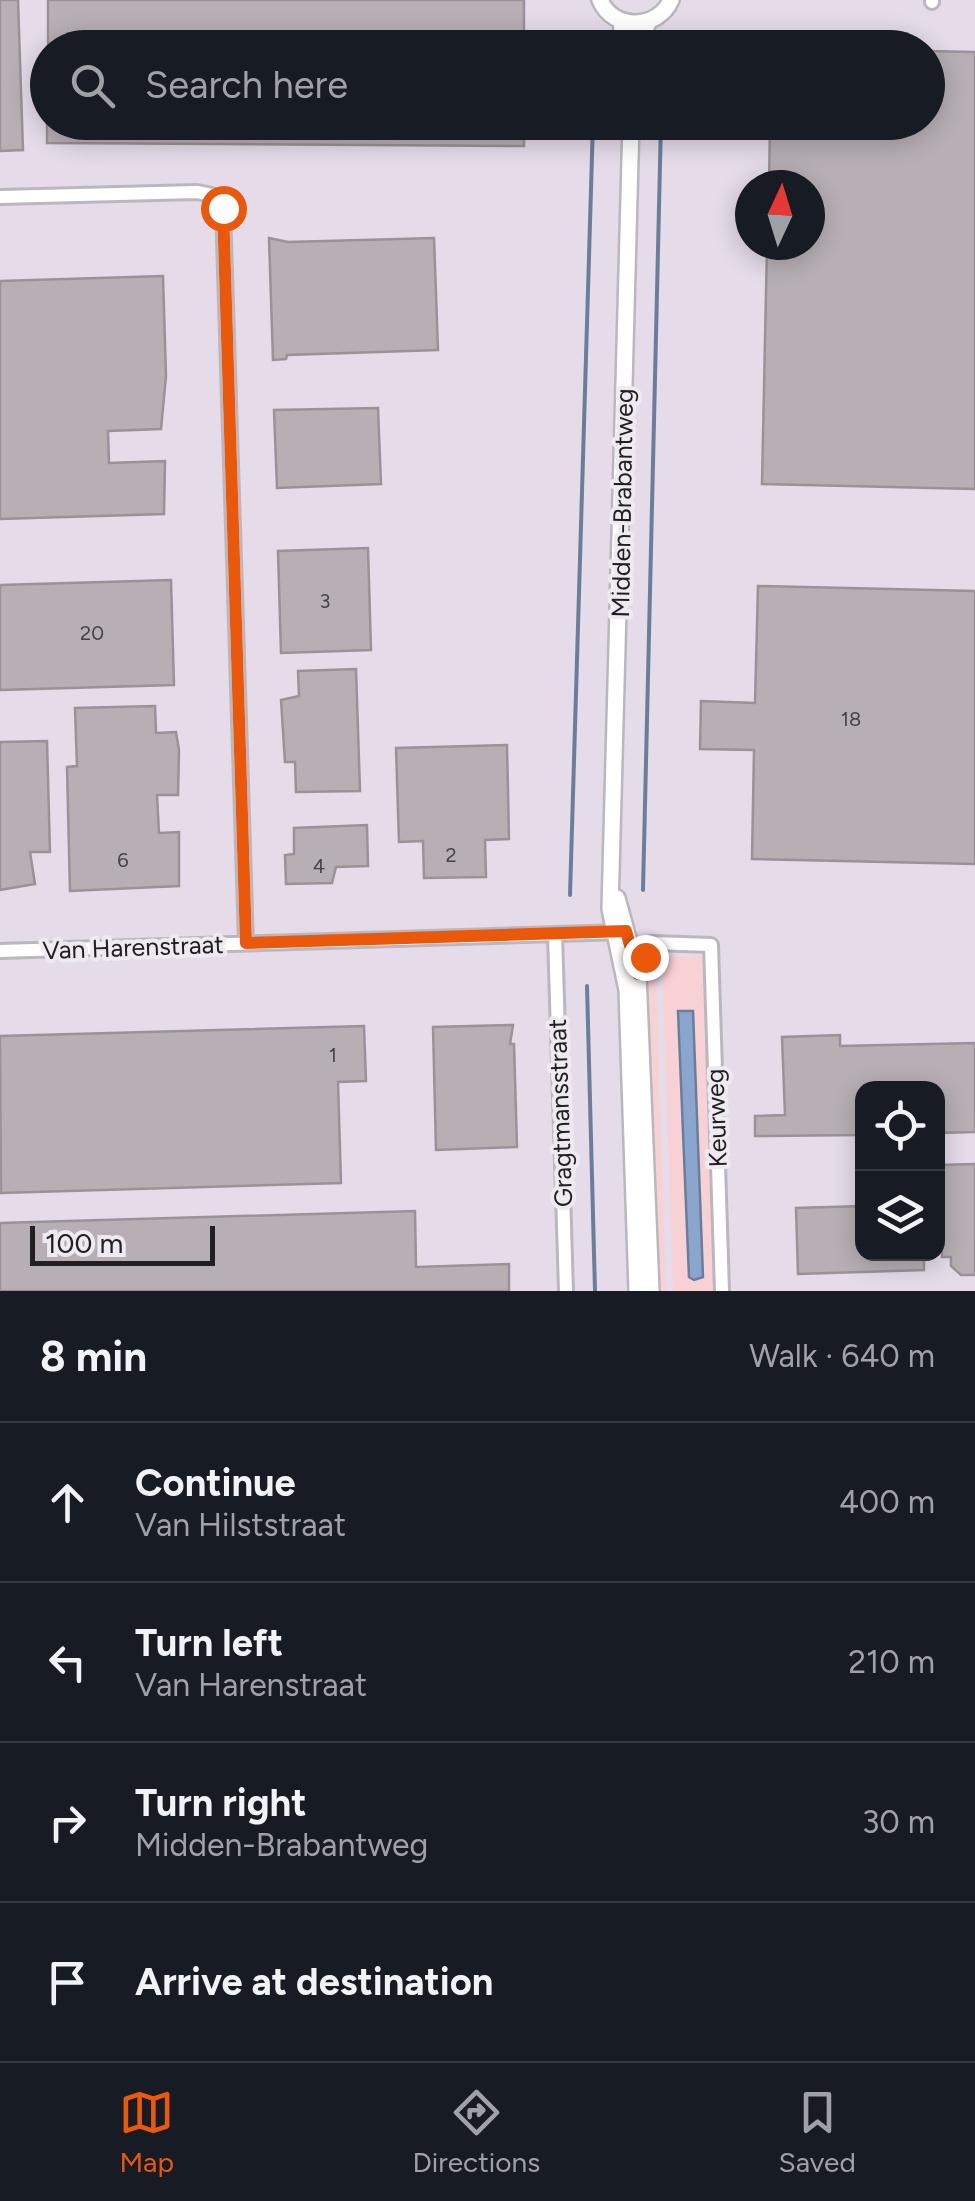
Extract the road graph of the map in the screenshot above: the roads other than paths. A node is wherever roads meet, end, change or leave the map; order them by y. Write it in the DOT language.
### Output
graph roads {
  1 [pos="600,0"];
  2 [pos="671,0"];
  3 [pos="621,21"];
  4 [pos="648,22"];
  5 [pos="622,30"];
  6 [pos="646,30"];
  7 [pos="630,140"];
  8 [pos="0,197"];
  9 [pos="620,932"];
  10 [pos="555,935"];
  11 [pos="246,943"];
  12 [pos="0,951"];
  13 [pos="638,974"];
  14 [pos="566,1291"];
  15 [pos="637,1291"];
  16 [pos="652,1291"];
  17 [pos="722,1291"];
  1 -- 3 [label="street"];
  2 -- 4 [label="street"];
  3 -- 4 [label="street"];
  3 -- 5 [label="street"];
  4 -- 6 [label="street"];
  7 -- 9 [label="street, Midden-Brabantweg"];
  8 -- 11 [label="street"];
  9 -- 10 [label="street, Van Harenstraat"];
  9 -- 13 [label="street, Midden-Brabantweg"];
  9 -- 15 [label="street, Midden-Brabantweg"];
  10 -- 11 [label="street, Van Harenstraat"];
  10 -- 14 [label="street, Gragtmansstraat"];
  11 -- 12 [label="street, Van Harenstraat"];
  13 -- 16 [label="street, Midden-Brabantweg"];
  13 -- 17 [label="street, Keurweg"];
}
